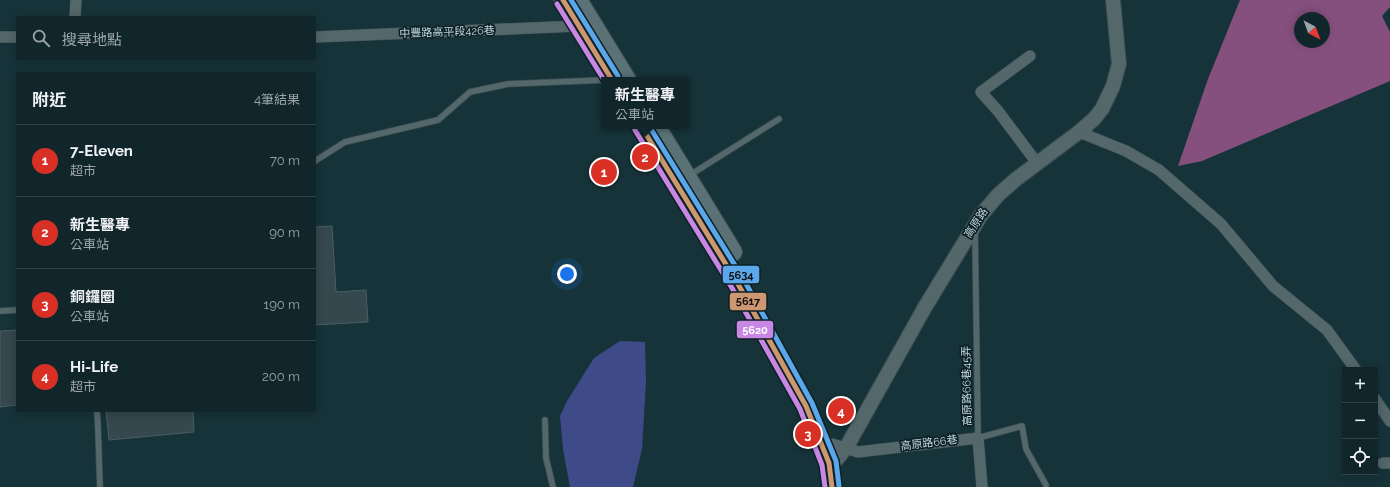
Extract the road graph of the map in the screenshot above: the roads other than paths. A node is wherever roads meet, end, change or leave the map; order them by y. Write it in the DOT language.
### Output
graph roads {
  1 [pos="76,0"];
  2 [pos="563,0"];
  3 [pos="578,0"];
  4 [pos="1113,0"];
  5 [pos="75,16"];
  6 [pos="579,26"];
  7 [pos="0,36"];
  8 [pos="16,37"];
  9 [pos="316,37"];
  10 [pos="1030,56"];
  11 [pos="616,77"];
  12 [pos="616,77"];
  13 [pos="601,80"];
  14 [pos="779,119"];
  15 [pos="642,129"];
  16 [pos="657,129"];
  17 [pos="1079,132"];
  18 [pos="316,160"];
  19 [pos="1037,163"];
  20 [pos="681,180"];
  21 [pos="975,224"];
  22 [pos="16,310"];
  23 [pos="0,312"];
  24 [pos="1354,367"];
  25 [pos="1378,403"];
  26 [pos="96,412"];
  27 [pos="545,420"];
  28 [pos="1390,421"];
  29 [pos="978,438"];
  30 [pos="836,454"];
  31 [pos="1046,485"];
  32 [pos="100,487"];
  33 [pos="553,487"];
  34 [pos="832,487"];
  35 [pos="842,487"];
  36 [pos="982,487"];
  1 -- 5 [label="street"];
  2 -- 6 [label="main road"];
  3 -- 12 [label="main road"];
  4 -- 17 [label="street, 高原路"];
  6 -- 9 [label="street, 中豐路高平段426巷"];
  6 -- 11 [label="main road"];
  7 -- 8 [label="street"];
  10 -- 19 [label="street"];
  13 -- 18 [label="lane"];
  14 -- 20 [label="lane"];
  15 -- 20 [label="main road"];
  16 -- 20 [label="main road"];
  17 -- 19 [label="street, 高原路"];
  17 -- 24 [label="street"];
  19 -- 21 [label="street, 高原路"];
  20 -- 30 [label="main road"];
  21 -- 29 [label="lane, 高原路66巷45弄"];
  21 -- 30 [label="street, 高原路"];
  22 -- 23 [label="lane"];
  25 -- 28 [label="street"];
  26 -- 32 [label="lane"];
  27 -- 33 [label="lane"];
  29 -- 30 [label="street, 高原路66巷"];
  29 -- 31 [label="lane, 高原路66巷45弄"];
  29 -- 36 [label="street"];
  30 -- 34 [label="main road"];
  30 -- 35 [label="main road"];
}
